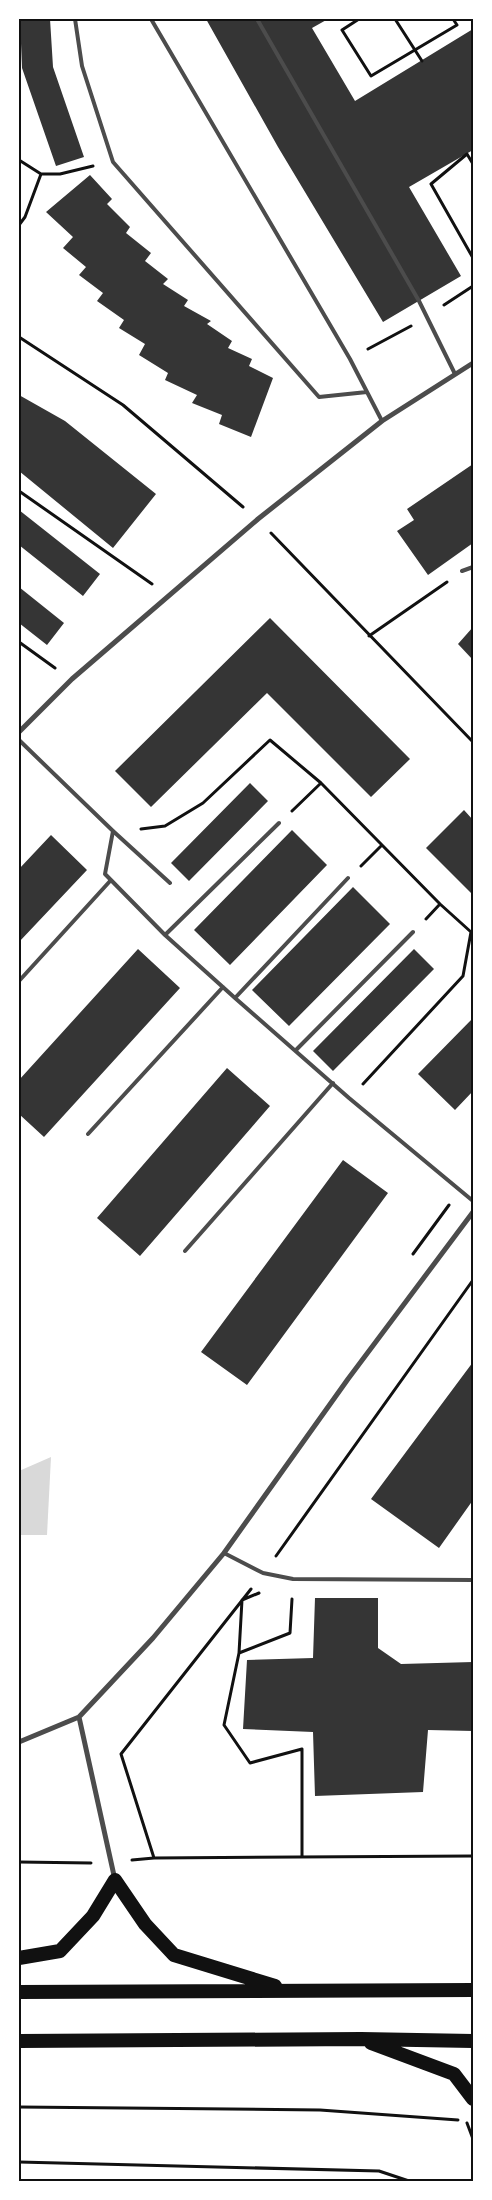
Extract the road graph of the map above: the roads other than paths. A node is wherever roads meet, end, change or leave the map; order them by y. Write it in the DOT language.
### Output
graph roads {
  1 [pos="75,19"];
  2 [pos="151,19"];
  3 [pos="257,19"];
  4 [pos="473,363"];
  5 [pos="455,374"];
  6 [pos="367,392"];
  7 [pos="382,421"];
  8 [pos="473,567"];
  9 [pos="462,571"];
  10 [pos="19,732"];
  11 [pos="19,740"];
  12 [pos="279,823"];
  13 [pos="112,831"];
  14 [pos="348,878"];
  15 [pos="111,880"];
  16 [pos="170,883"];
  17 [pos="414,932"];
  18 [pos="165,935"];
  19 [pos="19,980"];
  20 [pos="223,987"];
  21 [pos="235,998"];
  22 [pos="296,1050"];
  23 [pos="333,1083"];
  24 [pos="88,1134"];
  25 [pos="473,1201"];
  26 [pos="473,1212"];
  27 [pos="184,1251"];
  28 [pos="224,1553"];
  29 [pos="473,1580"];
  30 [pos="79,1717"];
  31 [pos="19,1742"];
  32 [pos="115,1880"];
  33 [pos="19,1958"];
  34 [pos="288,1990"];
  35 [pos="473,1990"];
  36 [pos="19,1992"];
  37 [pos="361,2039"];
  38 [pos="19,2041"];
  39 [pos="473,2041"];
  40 [pos="473,2100"];
  1 -- 6 [label="lane"];
  2 -- 6 [label="lane"];
  3 -- 5 [label="lane"];
  4 -- 5 [label="street"];
  5 -- 7 [label="street"];
  6 -- 7 [label="lane"];
  7 -- 10 [label="street"];
  8 -- 9 [label="lane"];
  11 -- 13 [label="lane"];
  12 -- 18 [label="lane"];
  13 -- 15 [label="lane"];
  13 -- 16 [label="lane"];
  14 -- 21 [label="lane"];
  15 -- 18 [label="lane"];
  15 -- 19 [label="lane"];
  17 -- 22 [label="lane"];
  18 -- 20 [label="lane"];
  20 -- 21 [label="lane"];
  20 -- 24 [label="lane"];
  21 -- 22 [label="lane"];
  22 -- 23 [label="lane"];
  23 -- 25 [label="lane"];
  23 -- 27 [label="lane"];
  26 -- 28 [label="street"];
  28 -- 29 [label="lane"];
  28 -- 30 [label="street"];
  30 -- 31 [label="street"];
  30 -- 32 [label="street"];
  32 -- 33 [label="highway"];
  32 -- 34 [label="highway"];
  34 -- 35 [label="highway"];
  34 -- 36 [label="highway"];
  37 -- 38 [label="highway"];
  37 -- 39 [label="highway"];
  37 -- 40 [label="highway"];
}
